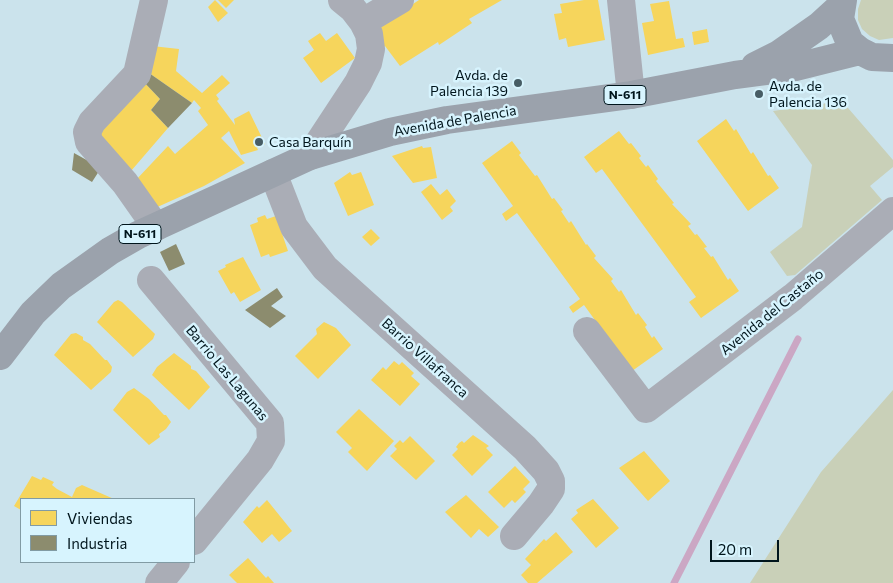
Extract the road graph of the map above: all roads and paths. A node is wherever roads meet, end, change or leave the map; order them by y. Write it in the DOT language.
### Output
graph roads {
  1 [pos="154,0"];
  2 [pos="342,0"];
  3 [pos="400,0"];
  4 [pos="621,0"];
  5 [pos="842,3"];
  6 [pos="363,22"];
  7 [pos="860,51"];
  8 [pos="893,58"];
  9 [pos="735,75"];
  10 [pos="631,95"];
  11 [pos="310,156"];
  12 [pos="273,173"];
  13 [pos="893,211"];
  14 [pos="156,227"];
  15 [pos="151,280"];
  16 [pos="587,331"];
  17 [pos="0,356"];
  18 [pos="514,536"];
  19 [pos="195,540"];
  20 [pos="175,563"];
  21 [pos="159,583"];
  1 -- 14 [label="street"];
  2 -- 6 [label="street"];
  3 -- 6 [label="street"];
  4 -- 10 [label="street"];
  5 -- 7 [label="highway, N-611"];
  5 -- 9 [label="highway, N-611"];
  6 -- 11 [label="street"];
  7 -- 8 [label="highway, N-611"];
  7 -- 9 [label="highway, N-611"];
  9 -- 10 [label="highway, Avenida de Palencia / N-611"];
  10 -- 11 [label="highway, Avenida de Palencia / N-611"];
  11 -- 12 [label="highway, Avenida de Palencia / N-611"];
  12 -- 14 [label="highway, Avenida de Palencia / N-611"];
  12 -- 18 [label="street, Barrio Villafranca"];
  13 -- 16 [label="street, Avenida del Castaño"];
  14 -- 17 [label="highway, Avenida de Palencia / N-611"];
  15 -- 19 [label="street, Barrio Las Lagunas"];
  20 -- 21 [label="street"];
}
